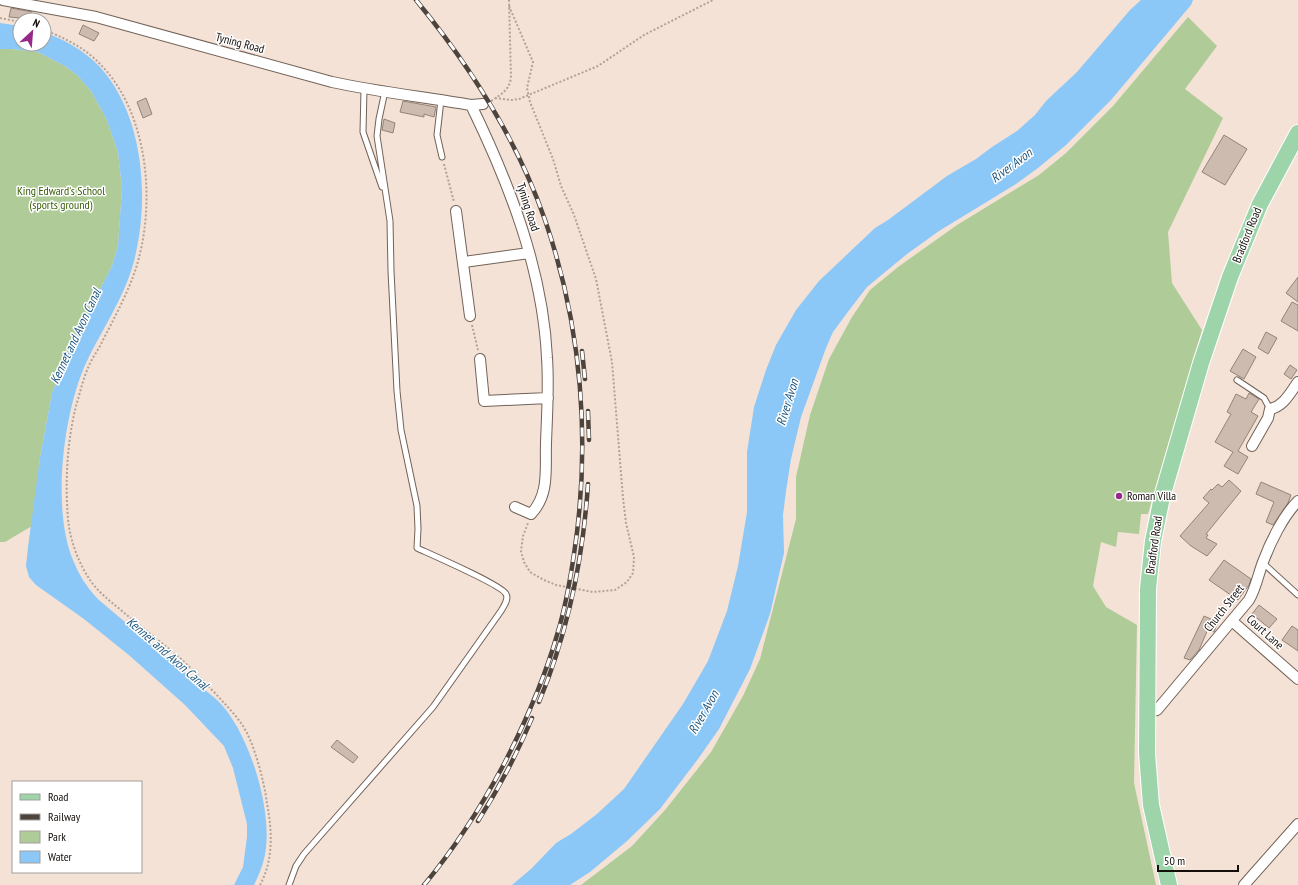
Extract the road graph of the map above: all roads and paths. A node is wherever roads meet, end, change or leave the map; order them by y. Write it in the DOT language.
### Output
graph roads {
  1 [pos="3,0"];
  2 [pos="509,0"];
  3 [pos="713,0"];
  4 [pos="509,6"];
  5 [pos="0,18"];
  6 [pos="12,20"];
  7 [pos="52,33"];
  8 [pos="364,89"];
  9 [pos="385,91"];
  10 [pos="530,95"];
  11 [pos="441,100"];
  12 [pos="483,104"];
  13 [pos="471,105"];
  14 [pos="1298,133"];
  15 [pos="442,157"];
  16 [pos="385,194"];
  17 [pos="456,211"];
  18 [pos="529,253"];
  19 [pos="464,262"];
  20 [pos="470,316"];
  21 [pos="480,359"];
  22 [pos="1237,380"];
  23 [pos="1298,382"];
  24 [pos="548,398"];
  25 [pos="1270,409"];
  26 [pos="1252,446"];
  27 [pos="1298,501"];
  28 [pos="515,507"];
  29 [pos="531,514"];
  30 [pos="1263,563"];
  31 [pos="1298,595"];
  32 [pos="1232,621"];
  33 [pos="1298,679"];
  34 [pos="1147,712"];
  35 [pos="1298,824"];
  36 [pos="260,885"];
  37 [pos="289,885"];
  38 [pos="1169,885"];
  39 [pos="1244,885"];
  1 -- 8 [label="street, Tyning Road"];
  2 -- 4 [label="path"];
  3 -- 10 [label="path"];
  4 -- 10 [label="path"];
  4 -- 10 [label="path"];
  5 -- 6 [label="path"];
  7 -- 36 [label="path"];
  8 -- 9 [label="street, Tyning Road"];
  8 -- 16 [label="lane"];
  9 -- 11 [label="street, Tyning Road"];
  9 -- 16 [label="lane"];
  10 -- 29 [label="path"];
  11 -- 13 [label="street, Tyning Road"];
  11 -- 15 [label="lane"];
  12 -- 13 [label="street, Tyning Road"];
  13 -- 18 [label="street, Tyning Road"];
  14 -- 34 [label="main road, Bradford Road"];
  15 -- 17 [label="path"];
  16 -- 37 [label="lane"];
  17 -- 19 [label="street"];
  18 -- 19 [label="street"];
  18 -- 24 [label="street, Tyning Road"];
  19 -- 20 [label="street"];
  20 -- 21 [label="path"];
  21 -- 24 [label="street"];
  22 -- 25 [label="lane"];
  23 -- 25 [label="street"];
  24 -- 29 [label="street, Tyning Road"];
  25 -- 26 [label="street"];
  27 -- 30 [label="street, Church Street"];
  28 -- 29 [label="street"];
  30 -- 31 [label="lane"];
  30 -- 32 [label="street, Church Street"];
  32 -- 33 [label="street, Court Lane"];
  32 -- 34 [label="street, Church Street"];
  34 -- 38 [label="main road, Bradford Road"];
  35 -- 39 [label="street"];
}
